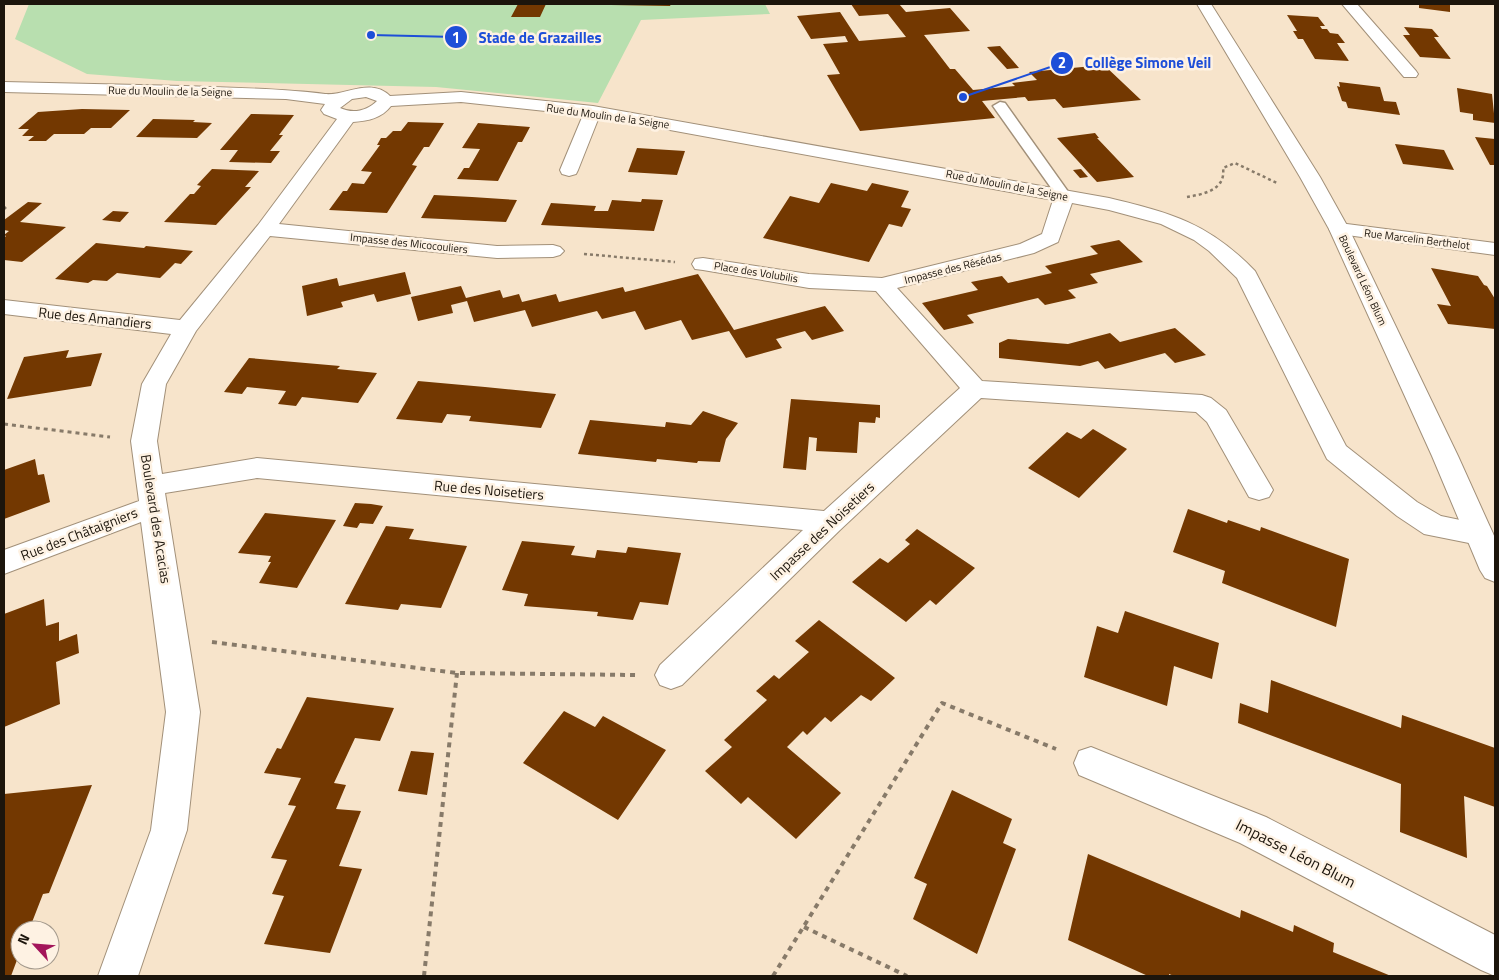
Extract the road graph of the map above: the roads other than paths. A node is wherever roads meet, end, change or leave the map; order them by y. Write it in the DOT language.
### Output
graph roads {
  1 [pos="1204,4"];
  2 [pos="1349,4"];
  3 [pos="1410,74"];
  4 [pos="4,87"];
  5 [pos="1000,106"];
  6 [pos="342,109"];
  7 [pos="593,111"];
  8 [pos="569,170"];
  9 [pos="1064,196"];
  10 [pos="1339,228"];
  11 [pos="265,229"];
  12 [pos="1495,249"];
  13 [pos="553,251"];
  14 [pos="703,264"];
  15 [pos="809,281"];
  16 [pos="882,285"];
  17 [pos="4,307"];
  18 [pos="186,328"];
  19 [pos="975,389"];
  20 [pos="1259,490"];
  21 [pos="152,496"];
  22 [pos="830,522"];
  23 [pos="1479,534"];
  24 [pos="4,562"];
  25 [pos="1495,570"];
  26 [pos="672,675"];
  27 [pos="1091,763"];
  28 [pos="1495,956"];
  29 [pos="118,976"];
  1 -- 10 [label="street, Boulevard Léon Blum"];
  2 -- 3 [label="street"];
  4 -- 6 [label="street, Rue du Moulin de la Seigne"];
  5 -- 9 [label="lane"];
  6 -- 7 [label="street, Rue du Moulin de la Seigne"];
  6 -- 11 [label="street, Boulevard des Acacias"];
  7 -- 8 [label="street"];
  7 -- 9 [label="street, Rue du Moulin de la Seigne"];
  9 -- 16 [label="street, Impasse des Résédas"];
  9 -- 23 [label="street, Rue du Moulin de la Seigne"];
  10 -- 12 [label="street, Rue Marcelin Berthelot"];
  10 -- 23 [label="street, Boulevard Léon Blum"];
  11 -- 13 [label="street, Impasse des Micocouliers"];
  11 -- 18 [label="street, Boulevard des Acacias"];
  14 -- 15 [label="street, Place des Volubilis"];
  15 -- 16 [label="street, Impasse des Résédas"];
  16 -- 19 [label="street"];
  17 -- 18 [label="street, Rue des Amandiers"];
  18 -- 21 [label="street, Boulevard des Acacias"];
  19 -- 20 [label="street"];
  19 -- 22 [label="street, Impasse des Noisetiers"];
  21 -- 22 [label="street, Rue des Noisetiers"];
  21 -- 24 [label="street, Rue des Châtaigniers"];
  21 -- 29 [label="street, Boulevard des Acacias"];
  22 -- 26 [label="street, Impasse des Noisetiers"];
  23 -- 25 [label="street, Boulevard Léon Blum"];
  27 -- 28 [label="street, Impasse Léon Blum"];
}
